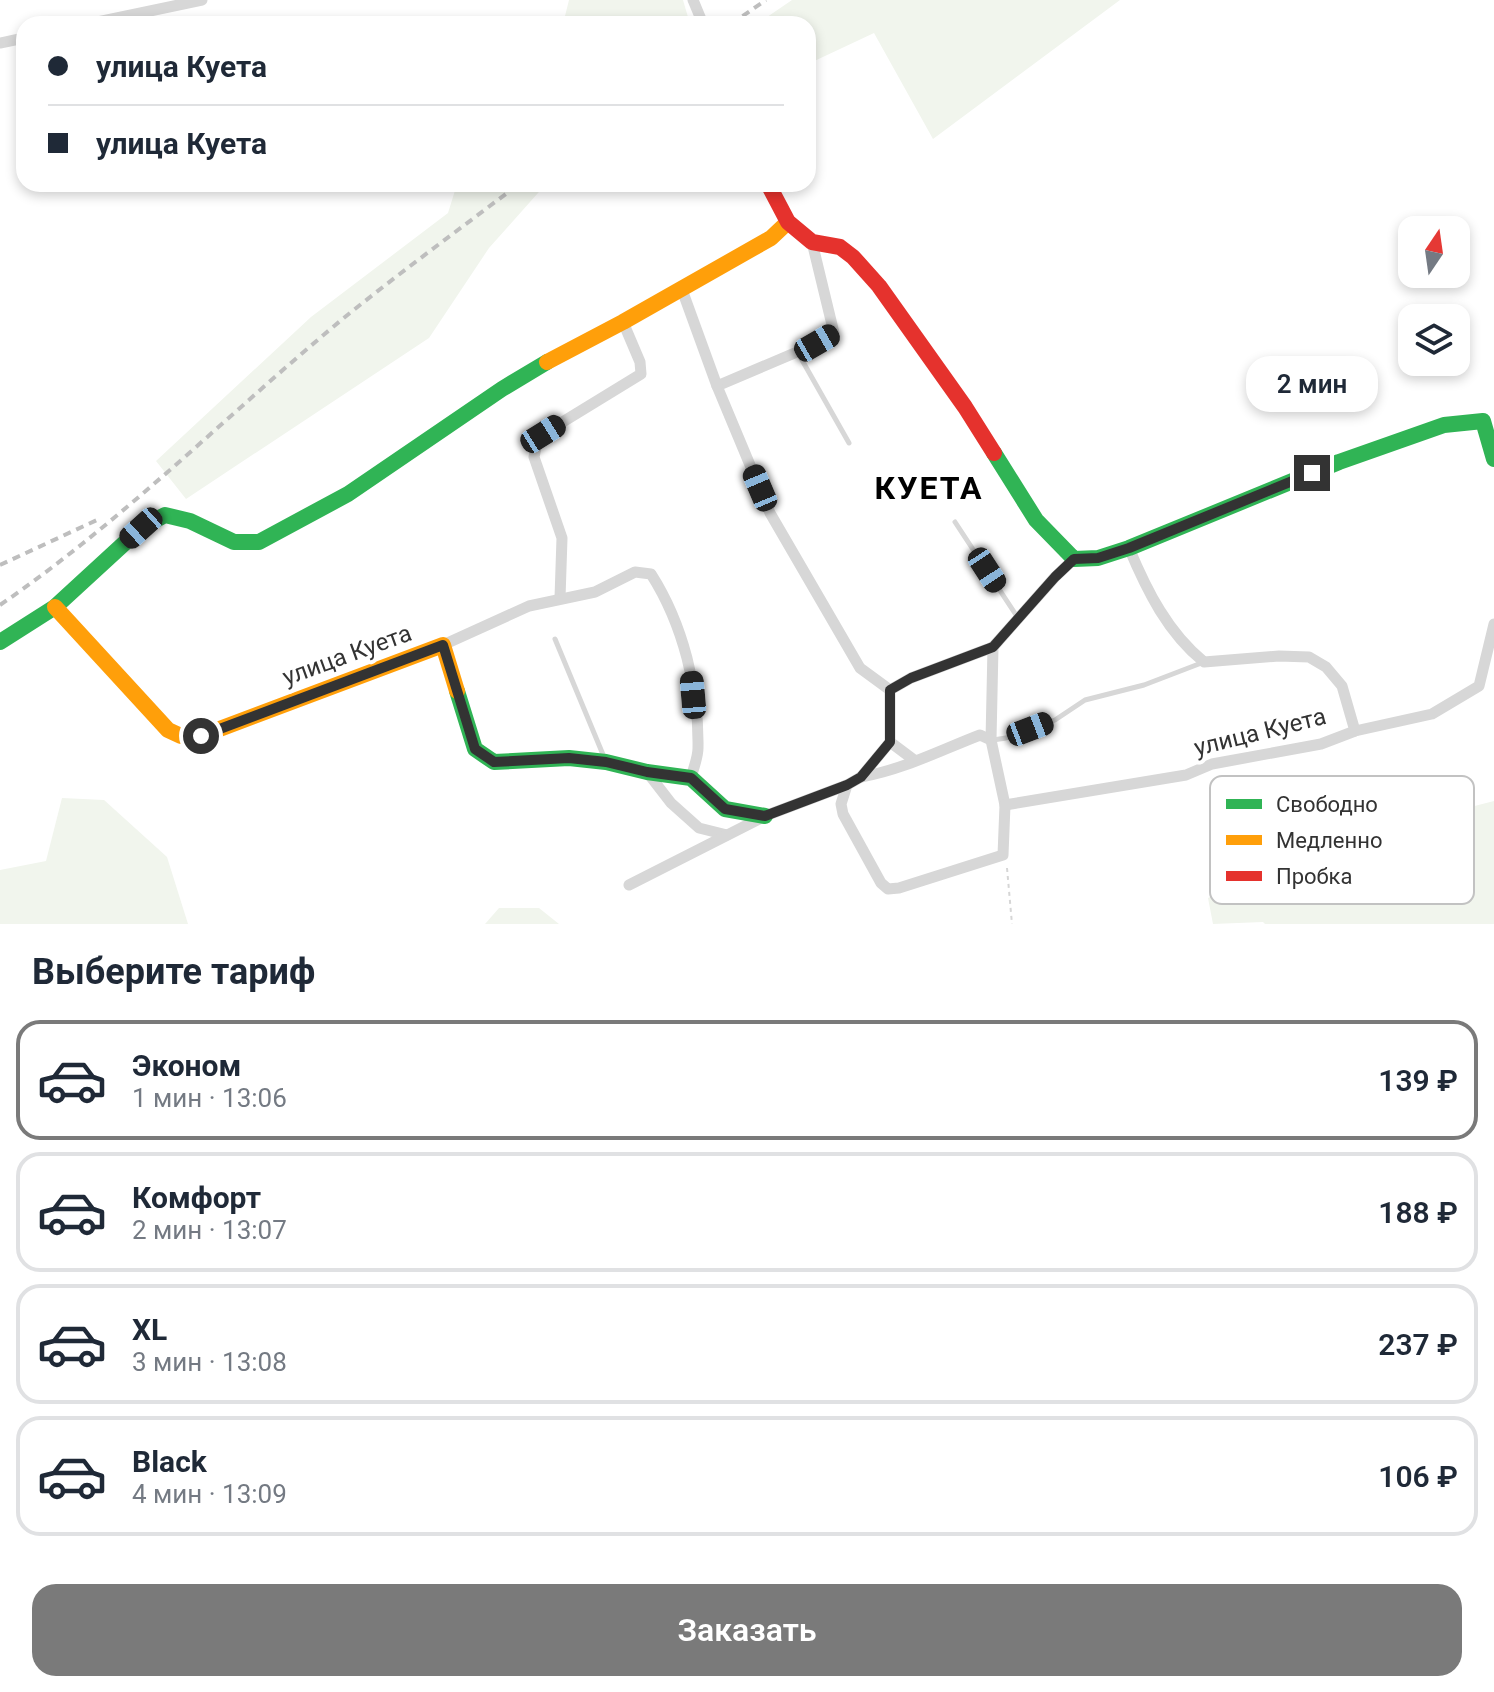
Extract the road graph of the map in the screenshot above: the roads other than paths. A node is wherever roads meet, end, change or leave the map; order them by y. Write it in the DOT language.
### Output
graph roads {
  1 [pos="202,0"];
  2 [pos="126,16"];
  3 [pos="772,192"];
  4 [pos="788,222"];
  5 [pos="812,242"];
  6 [pos="681,287"];
  7 [pos="623,322"];
  8 [pos="797,352"];
  9 [pos="717,386"];
  10 [pos="1488,422"];
  11 [pos="849,443"];
  12 [pos="1494,459"];
  13 [pos="955,522"];
  14 [pos="1129,548"];
  15 [pos="1074,559"];
  16 [pos="560,598"];
  17 [pos="55,607"];
  18 [pos="1018,618"];
  19 [pos="1494,624"];
  20 [pos="555,639"];
  21 [pos="0,642"];
  22 [pos="443,645"];
  23 [pos="993,647"];
  24 [pos="1204,662"];
  25 [pos="890,690"];
  26 [pos="1355,731"];
  27 [pos="991,740"];
  28 [pos="890,742"];
  29 [pos="914,760"];
  30 [pos="606,762"];
  31 [pos="647,772"];
  32 [pos="861,777"];
  33 [pos="691,778"];
  34 [pos="847,785"];
  35 [pos="1005,805"];
  36 [pos="765,816"];
  37 [pos="727,835"];
  38 [pos="629,885"];
  1 -- 2 [label="street"];
  3 -- 4 [label="street"];
  4 -- 5 [label="street"];
  4 -- 6 [label="street"];
  5 -- 8 [label="street"];
  5 -- 15 [label="street"];
  6 -- 7 [label="street"];
  6 -- 9 [label="street"];
  7 -- 16 [label="street"];
  7 -- 17 [label="street"];
  8 -- 9 [label="street"];
  8 -- 11 [label="lane"];
  9 -- 25 [label="street"];
  10 -- 12 [label="street"];
  10 -- 14 [label="street"];
  13 -- 18 [label="lane"];
  14 -- 15 [label="street"];
  14 -- 24 [label="street"];
  15 -- 18 [label="street"];
  16 -- 22 [label="street"];
  16 -- 33 [label="street"];
  17 -- 21 [label="street"];
  17 -- 22 [label="street, улица Куета"];
  18 -- 23 [label="street"];
  19 -- 26 [label="street"];
  20 -- 30 [label="lane"];
  22 -- 30 [label="street, улица Куета"];
  23 -- 25 [label="street"];
  23 -- 27 [label="street"];
  24 -- 26 [label="street, улица Куета"];
  24 -- 27 [label="lane"];
  25 -- 28 [label="street"];
  26 -- 35 [label="street, улица Куета"];
  27 -- 29 [label="street"];
  27 -- 35 [label="street"];
  28 -- 29 [label="street"];
  28 -- 32 [label="street"];
  29 -- 32 [label="street"];
  30 -- 31 [label="street, улица Куета"];
  31 -- 33 [label="street, улица Куета"];
  31 -- 37 [label="street"];
  32 -- 34 [label="street"];
  33 -- 36 [label="street"];
  34 -- 35 [label="street"];
  34 -- 36 [label="street"];
  36 -- 37 [label="street"];
  37 -- 38 [label="street"];
}
